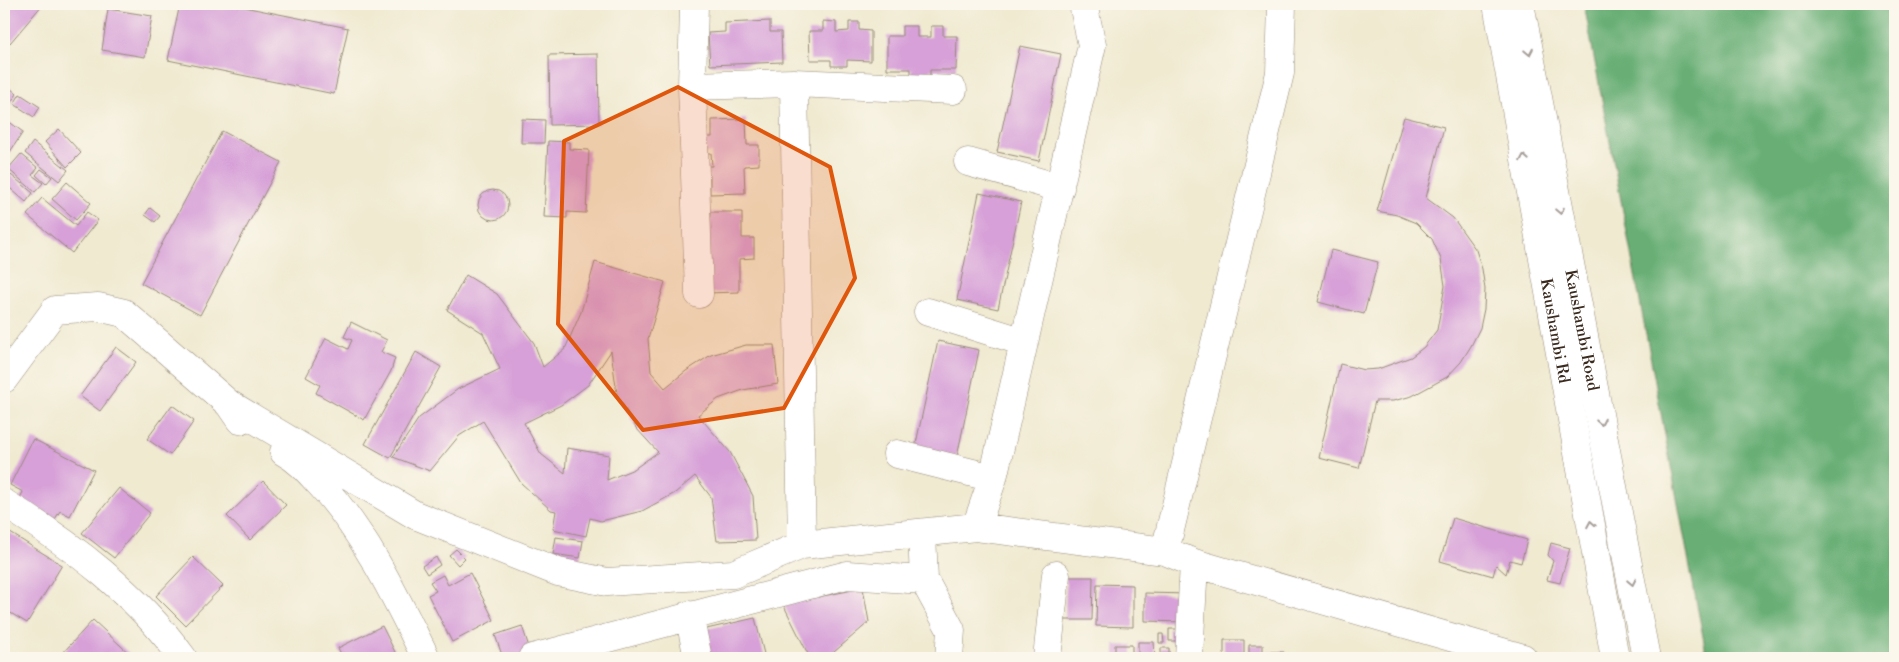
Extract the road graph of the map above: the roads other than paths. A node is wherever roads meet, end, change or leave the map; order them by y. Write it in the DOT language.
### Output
graph roads {
  1 [pos="694,4"];
  2 [pos="1083,4"];
  3 [pos="1282,4"];
  4 [pos="1497,4"];
  5 [pos="1520,4"];
  6 [pos="794,83"];
  7 [pos="692,86"];
  8 [pos="952,90"];
  9 [pos="968,162"];
  10 [pos="1060,188"];
  11 [pos="699,294"];
  12 [pos="928,312"];
  13 [pos="1024,342"];
  14 [pos="4,379"];
  15 [pos="229,404"];
  16 [pos="897,454"];
  17 [pos="993,478"];
  18 [pos="4,504"];
  19 [pos="976,527"];
  20 [pos="922,532"];
  21 [pos="802,545"];
  22 [pos="1165,551"];
  23 [pos="1194,563"];
  24 [pos="1056,575"];
  25 [pos="924,580"];
  26 [pos="689,615"];
  27 [pos="183,658"];
  28 [pos="426,658"];
  29 [pos="532,658"];
  30 [pos="698,658"];
  31 [pos="949,658"];
  32 [pos="1047,658"];
  33 [pos="1189,658"];
  34 [pos="1523,658"];
  35 [pos="1615,658"];
  36 [pos="1646,658"];
  1 -- 7 [label="street"];
  2 -- 10 [label="street"];
  3 -- 22 [label="street"];
  35 -- 4 [label="street, Kaushambi Rd, one-way"];
  5 -- 36 [label="street, Kaushambi Road, one-way"];
  6 -- 7 [label="street"];
  6 -- 8 [label="street"];
  6 -- 21 [label="street"];
  7 -- 11 [label="street"];
  9 -- 10 [label="street"];
  10 -- 13 [label="street"];
  12 -- 13 [label="street"];
  13 -- 17 [label="street"];
  14 -- 15 [label="street"];
  15 -- 21 [label="street"];
  15 -- 28 [label="street"];
  16 -- 17 [label="street"];
  17 -- 19 [label="street"];
  18 -- 27 [label="street"];
  19 -- 20 [label="street"];
  19 -- 22 [label="street"];
  20 -- 21 [label="street"];
  20 -- 25 [label="street"];
  22 -- 23 [label="street"];
  23 -- 33 [label="street"];
  23 -- 34 [label="street"];
  24 -- 32 [label="street"];
  25 -- 26 [label="street"];
  25 -- 31 [label="street"];
  26 -- 29 [label="street"];
  26 -- 30 [label="street"];
}
